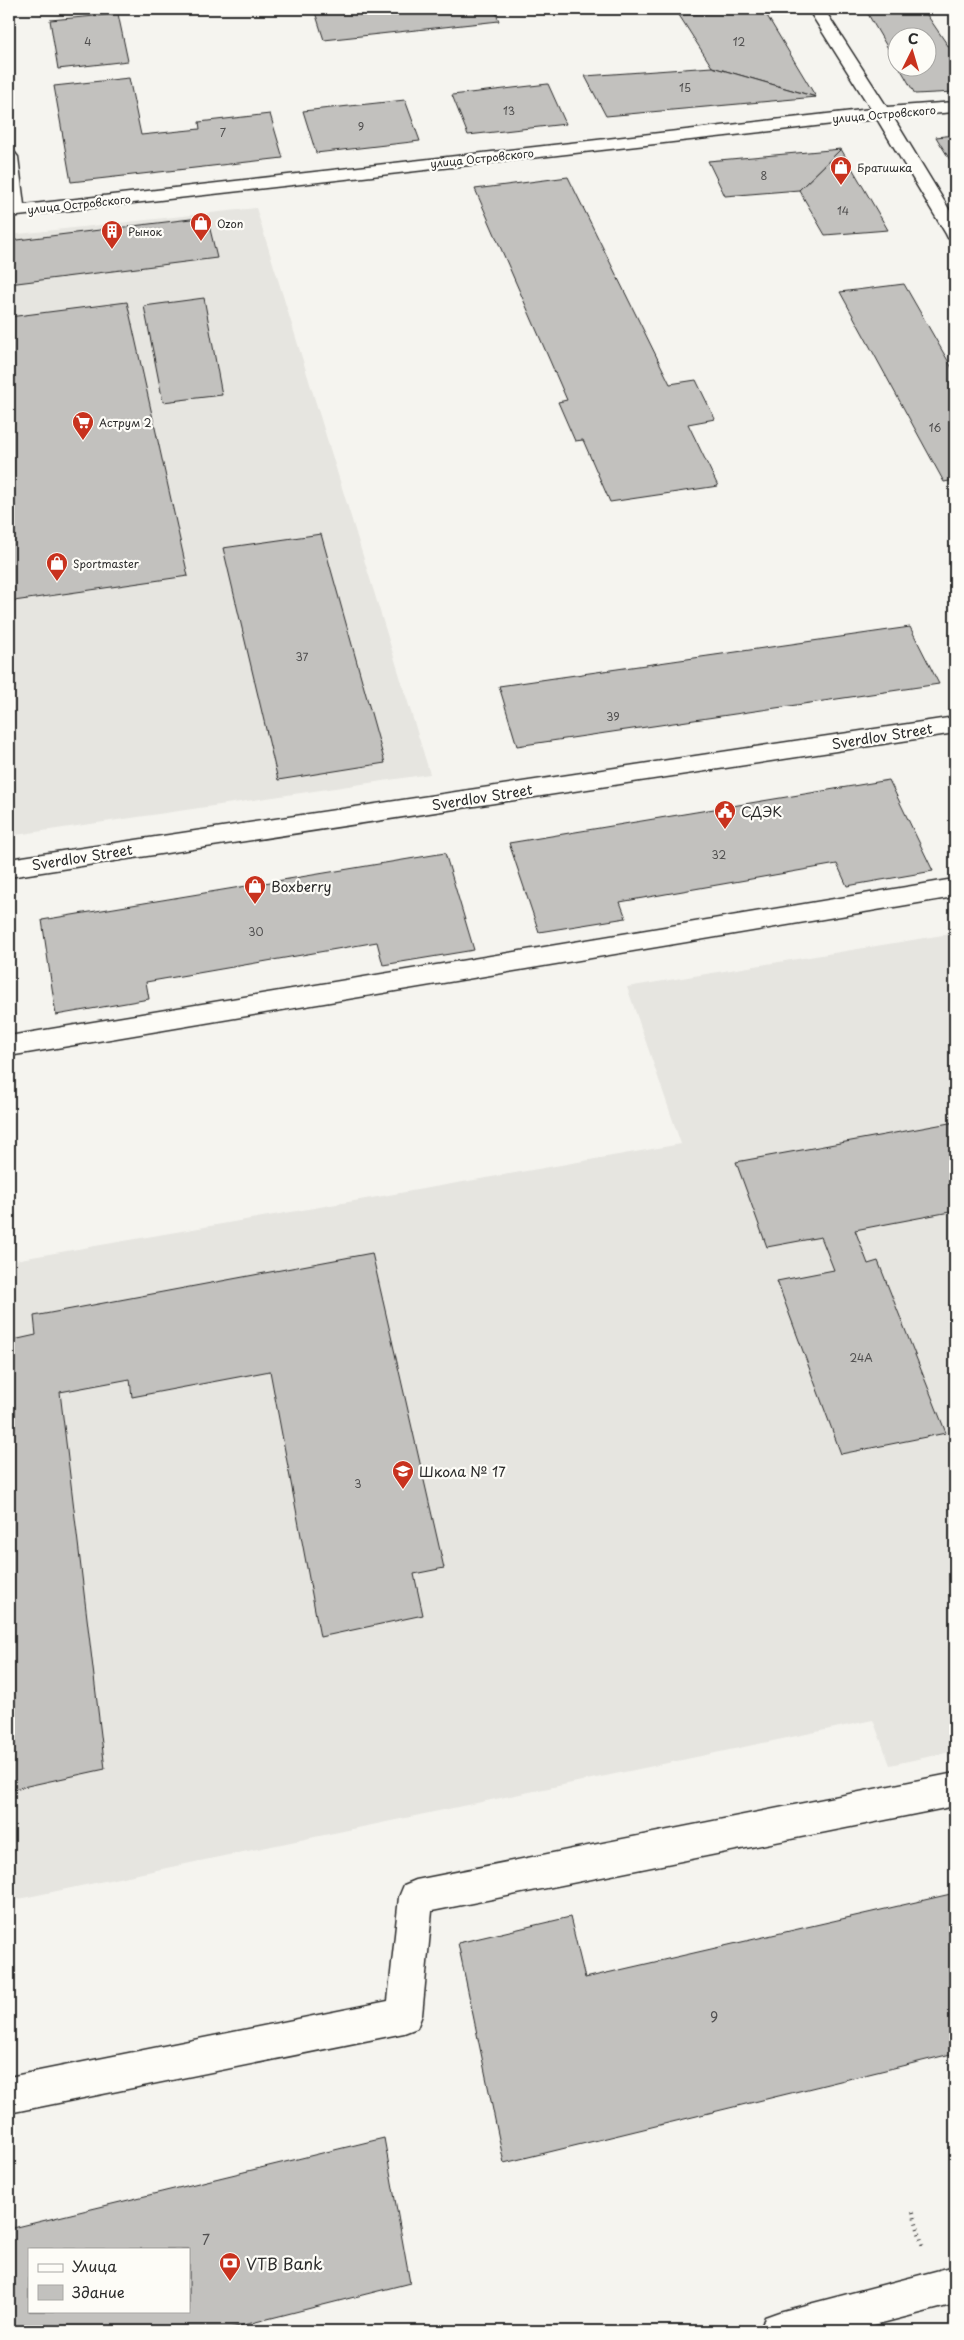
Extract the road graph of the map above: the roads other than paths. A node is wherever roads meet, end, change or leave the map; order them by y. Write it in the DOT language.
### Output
graph roads {
  1 [pos="816,9"];
  2 [pos="955,107"];
  3 [pos="882,112"];
  4 [pos="9,157"];
  5 [pos="13,211"];
  6 [pos="955,234"];
  7 [pos="955,725"];
  8 [pos="9,868"];
  9 [pos="948,889"];
  10 [pos="9,1046"];
  11 [pos="955,1789"];
  12 [pos="9,2095"];
  13 [pos="955,2285"];
  14 [pos="779,2331"];
  1 -- 3 [label="street"];
  2 -- 3 [label="street, улица Островского"];
  3 -- 5 [label="street, улица Островского"];
  3 -- 6 [label="street"];
  4 -- 5 [label="street"];
  7 -- 8 [label="street, Sverdlov Street"];
  9 -- 10 [label="street"];
  11 -- 12 [label="street"];
  13 -- 14 [label="street"];
}
